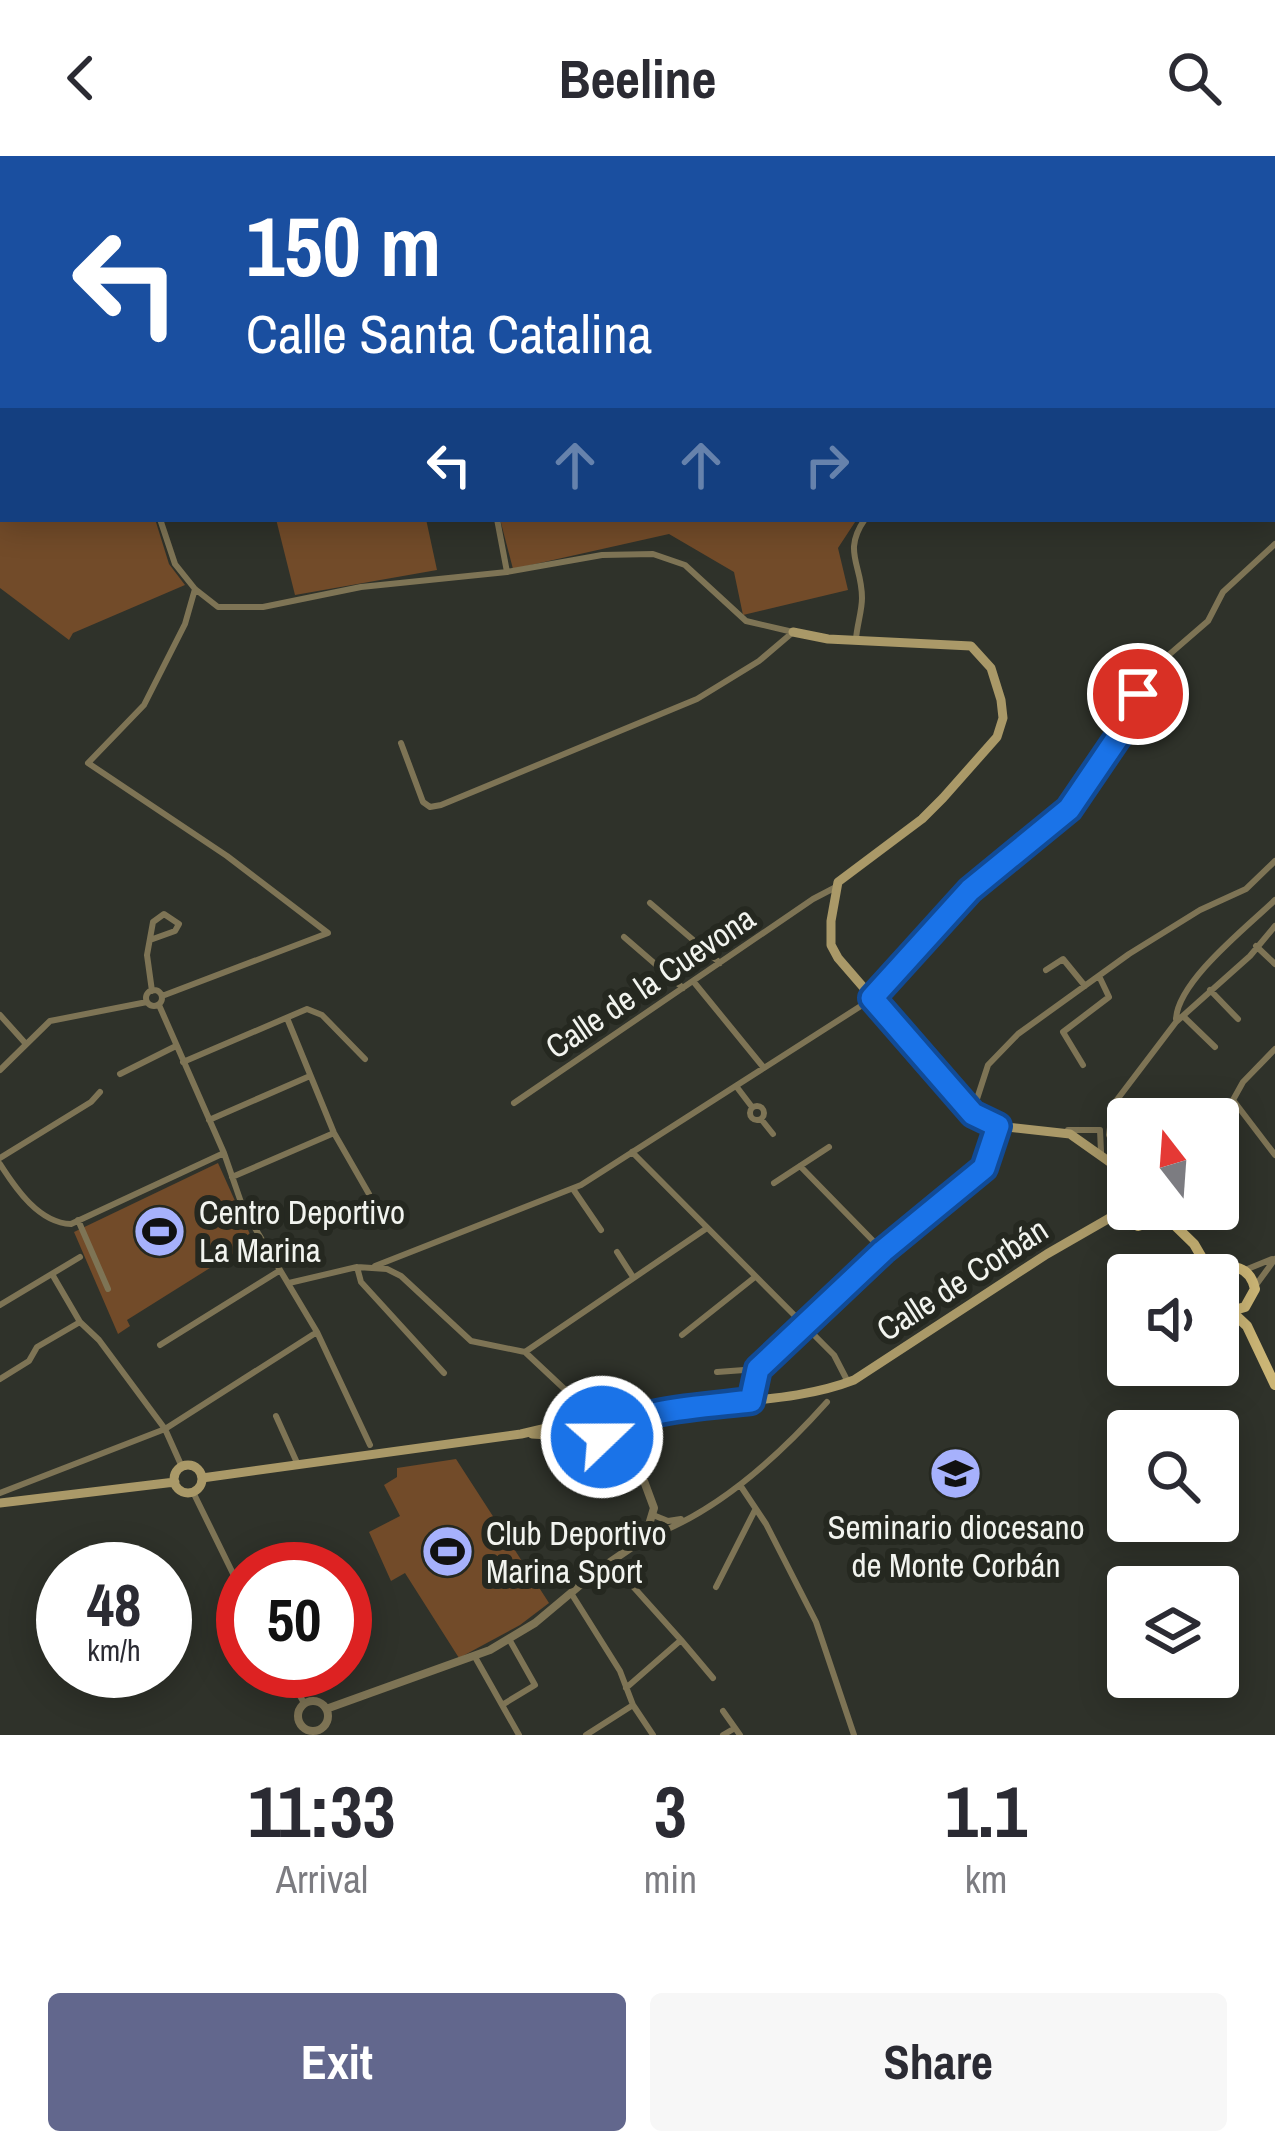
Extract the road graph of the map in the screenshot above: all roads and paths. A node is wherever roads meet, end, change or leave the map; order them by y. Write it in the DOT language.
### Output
graph roads {
  1 [pos="161,522"];
  2 [pos="498,522"];
  3 [pos="864,522"];
  4 [pos="1275,544"];
  5 [pos="507,572"];
  6 [pos="195,589"];
  7 [pos="861,590"];
  8 [pos="851,603"];
  9 [pos="793,632"];
  10 [pos="856,639"];
  11 [pos="401,743"];
  12 [pos="1275,861"];
  13 [pos="836,887"];
  14 [pos="813,899"];
  15 [pos="1275,900"];
  16 [pos="650,903"];
  17 [pos="832,905"];
  18 [pos="1252,922"];
  19 [pos="1275,926"];
  20 [pos="1265,935"];
  21 [pos="624,937"];
  22 [pos="150,940"];
  23 [pos="1256,946"];
  24 [pos="720,963"];
  25 [pos="1275,964"];
  26 [pos="1046,970"];
  27 [pos="1100,976"];
  28 [pos="693,981"];
  29 [pos="1085,986"];
  30 [pos="683,988"];
  31 [pos="1210,990"];
  32 [pos="152,991"];
  33 [pos="872,998"];
  34 [pos="160,1001"];
  35 [pos="147,1002"];
  36 [pos="0,1015"];
  37 [pos="286,1018"];
  38 [pos="1179,1019"];
  39 [pos="1238,1019"];
  40 [pos="26,1044"];
  41 [pos="176,1046"];
  42 [pos="1215,1047"];
  43 [pos="1275,1049"];
  44 [pos="364,1059"];
  45 [pos="183,1062"];
  46 [pos="1084,1065"];
  47 [pos="764,1068"];
  48 [pos="0,1070"];
  49 [pos="120,1074"];
  50 [pos="310,1076"];
  51 [pos="736,1087"];
  52 [pos="100,1092"];
  53 [pos="514,1103"];
  54 [pos="973,1114"];
  55 [pos="209,1120"];
  56 [pos="998,1126"];
  57 [pos="1058,1131"];
  58 [pos="1104,1132"];
  59 [pos="334,1133"];
  60 [pos="773,1134"];
  61 [pos="1107,1137"];
  62 [pos="1275,1139"];
  63 [pos="1085,1142"];
  64 [pos="1266,1145"];
  65 [pos="829,1147"];
  66 [pos="632,1152"];
  67 [pos="1101,1152"];
  68 [pos="224,1153"];
  69 [pos="1275,1156"];
  70 [pos="1107,1157"];
  71 [pos="0,1161"];
  72 [pos="800,1166"];
  73 [pos="232,1177"];
  74 [pos="774,1183"];
  75 [pos="573,1189"];
  76 [pos="369,1194"];
  77 [pos="79,1220"];
  78 [pos="1107,1222"];
  79 [pos="1107,1225"];
  80 [pos="1101,1226"];
  81 [pos="707,1228"];
  82 [pos="601,1230"];
  83 [pos="1179,1230"];
  84 [pos="1194,1244"];
  85 [pos="883,1251"];
  86 [pos="617,1252"];
  87 [pos="1200,1254"];
  88 [pos="1208,1254"];
  89 [pos="80,1257"];
  90 [pos="401,1257"];
  91 [pos="1275,1258"];
  92 [pos="375,1266"];
  93 [pos="357,1267"];
  94 [pos="1239,1269"];
  95 [pos="280,1270"];
  96 [pos="1244,1270"];
  97 [pos="52,1274"];
  98 [pos="397,1274"];
  99 [pos="633,1276"];
  100 [pos="754,1277"];
  101 [pos="289,1283"];
  102 [pos="1255,1288"];
  103 [pos="108,1289"];
  104 [pos="1250,1302"];
  105 [pos="0,1305"];
  106 [pos="1239,1308"];
  107 [pos="1239,1318"];
  108 [pos="80,1322"];
  109 [pos="804,1324"];
  110 [pos="317,1332"];
  111 [pos="682,1335"];
  112 [pos="160,1345"];
  113 [pos="525,1352"];
  114 [pos="758,1369"];
  115 [pos="1275,1370"];
  116 [pos="717,1372"];
  117 [pos="444,1373"];
  118 [pos="0,1379"];
  119 [pos="851,1381"];
  120 [pos="1275,1385"];
  121 [pos="570,1395"];
  122 [pos="751,1401"];
  123 [pos="827,1402"];
  124 [pos="594,1415"];
  125 [pos="276,1416"];
  126 [pos="645,1417"];
  127 [pos="574,1419"];
  128 [pos="165,1429"];
  129 [pos="521,1434"];
  130 [pos="571,1437"];
  131 [pos="601,1437"];
  132 [pos="370,1445"];
  133 [pos="587,1448"];
  134 [pos="608,1460"];
  135 [pos="298,1465"];
  136 [pos="182,1467"];
  137 [pos="202,1478"];
  138 [pos="175,1482"];
  139 [pos="740,1485"];
  140 [pos="193,1492"];
  141 [pos="0,1493"];
  142 [pos="0,1503"];
  143 [pos="755,1509"];
  144 [pos="653,1515"];
  145 [pos="685,1519"];
  146 [pos="655,1530"];
  147 [pos="218,1542"];
  148 [pos="597,1571"];
  149 [pos="716,1587"];
  150 [pos="571,1593"];
  151 [pos="509,1639"];
  152 [pos="681,1640"];
  153 [pos="475,1657"];
  154 [pos="713,1678"];
  155 [pos="626,1688"];
  156 [pos="301,1698"];
  157 [pos="304,1703"];
  158 [pos="502,1705"];
  159 [pos="633,1705"];
  160 [pos="326,1709"];
  161 [pos="723,1711"];
  162 [pos="737,1731"];
  163 [pos="303,1732"];
  164 [pos="519,1735"];
  165 [pos="586,1735"];
  166 [pos="653,1735"];
  167 [pos="723,1735"];
  168 [pos="854,1735"];
  1 -- 6 [label="street"];
  2 -- 5 [label="street"];
  3 -- 7 [label="street"];
  4 -- 33 [label="street"];
  5 -- 6 [label="street"];
  5 -- 9 [label="street"];
  6 -- 34 [label="street"];
  7 -- 8 [label="street"];
  7 -- 10 [label="street"];
  9 -- 10 [label="main road"];
  9 -- 11 [label="street"];
  10 -- 13 [label="main road"];
  12 -- 27 [label="street"];
  13 -- 14 [label="street, Calle de la Cuevona"];
  13 -- 17 [label="main road"];
  14 -- 17 [label="street"];
  14 -- 24 [label="street, Calle de la Cuevona"];
  15 -- 18 [label="street"];
  16 -- 24 [label="street"];
  17 -- 33 [label="main road"];
  18 -- 20 [label="street"];
  18 -- 38 [label="street"];
  19 -- 20 [label="street"];
  20 -- 23 [label="street"];
  21 -- 30 [label="street"];
  22 -- 22 [label="street"];
  22 -- 32 [label="street"];
  23 -- 25 [label="street"];
  23 -- 31 [label="street"];
  24 -- 28 [label="street, Calle de la Cuevona"];
  26 -- 29 [label="street"];
  27 -- 29 [label="street"];
  27 -- 46 [label="street"];
  28 -- 30 [label="street, Calle de la Cuevona"];
  28 -- 47 [label="street"];
  29 -- 54 [label="street"];
  30 -- 53 [label="street, Calle de la Cuevona"];
  31 -- 38 [label="street"];
  31 -- 39 [label="street"];
  32 -- 34 [label="street"];
  32 -- 35 [label="street"];
  33 -- 47 [label="street"];
  33 -- 54 [label="main road"];
  34 -- 35 [label="street"];
  34 -- 41 [label="street"];
  35 -- 40 [label="street"];
  36 -- 40 [label="street"];
  37 -- 44 [label="street"];
  37 -- 45 [label="street"];
  37 -- 50 [label="street"];
  38 -- 42 [label="street"];
  38 -- 58 [label="street"];
  40 -- 48 [label="street"];
  41 -- 45 [label="street"];
  41 -- 49 [label="street"];
  43 -- 64 [label="street"];
  45 -- 55 [label="street"];
  47 -- 51 [label="street"];
  50 -- 55 [label="street"];
  50 -- 59 [label="street"];
  51 -- 60 [label="street"];
  51 -- 66 [label="street"];
  52 -- 71 [label="street"];
  54 -- 56 [label="main road"];
  55 -- 68 [label="street"];
  56 -- 57 [label="main road"];
  56 -- 85 [label="street"];
  57 -- 58 [label="street"];
  57 -- 63 [label="main road"];
  58 -- 61 [label="street"];
  58 -- 63 [label="street"];
  58 -- 67 [label="street"];
  59 -- 73 [label="street"];
  59 -- 76 [label="street"];
  62 -- 64 [label="street"];
  63 -- 67 [label="main road"];
  64 -- 69 [label="street"];
  65 -- 72 [label="street"];
  66 -- 75 [label="street"];
  66 -- 81 [label="street"];
  67 -- 70 [label="main road"];
  68 -- 73 [label="street"];
  68 -- 77 [label="street"];
  71 -- 77 [label="street"];
  72 -- 74 [label="street"];
  72 -- 85 [label="street"];
  73 -- 95 [label="street"];
  75 -- 82 [label="street"];
  75 -- 90 [label="street"];
  77 -- 103 [label="street"];
  78 -- 80 [label="main road, Calle de Corbán"];
  79 -- 80 [label="main road, Calle de Corbán"];
  80 -- 119 [label="main road, Calle de Corbán"];
  81 -- 99 [label="street"];
  81 -- 100 [label="street"];
  83 -- 84 [label="main road"];
  84 -- 87 [label="main road"];
  84 -- 88 [label="main road"];
  85 -- 109 [label="street"];
  86 -- 99 [label="street"];
  89 -- 97 [label="street"];
  90 -- 92 [label="street"];
  90 -- 98 [label="street"];
  91 -- 96 [label="street"];
  91 -- 102 [label="street"];
  92 -- 93 [label="street"];
  92 -- 98 [label="street"];
  93 -- 101 [label="street"];
  93 -- 117 [label="street"];
  94 -- 96 [label="main road"];
  95 -- 101 [label="street"];
  95 -- 112 [label="street"];
  96 -- 102 [label="main road"];
  97 -- 105 [label="street"];
  97 -- 108 [label="street"];
  98 -- 113 [label="street"];
  99 -- 113 [label="street"];
  100 -- 109 [label="street"];
  100 -- 111 [label="street"];
  101 -- 110 [label="street"];
  102 -- 104 [label="main road"];
  104 -- 106 [label="main road"];
  104 -- 115 [label="main road"];
  107 -- 120 [label="main road"];
  108 -- 118 [label="street"];
  108 -- 128 [label="street"];
  109 -- 114 [label="street"];
  109 -- 119 [label="street"];
  110 -- 128 [label="street"];
  110 -- 132 [label="street"];
  113 -- 121 [label="street"];
  114 -- 116 [label="street"];
  114 -- 122 [label="street"];
  119 -- 122 [label="main road"];
  121 -- 124 [label="street"];
  121 -- 127 [label="street"];
  122 -- 126 [label="main road"];
  123 -- 139 [label="street"];
  124 -- 126 [label="main road"];
  124 -- 127 [label="main road"];
  124 -- 131 [label="main road"];
  125 -- 135 [label="street"];
  126 -- 131 [label="main road"];
  127 -- 129 [label="main road"];
  127 -- 130 [label="main road"];
  128 -- 136 [label="street"];
  128 -- 141 [label="street"];
  129 -- 130 [label="main road"];
  129 -- 135 [label="main road"];
  130 -- 133 [label="main road"];
  131 -- 133 [label="main road"];
  131 -- 134 [label="street"];
  133 -- 134 [label="street"];
  134 -- 144 [label="street"];
  135 -- 137 [label="main road"];
  136 -- 137 [label="main road"];
  136 -- 138 [label="main road"];
  137 -- 140 [label="main road"];
  138 -- 140 [label="main road"];
  138 -- 142 [label="main road"];
  139 -- 143 [label="street"];
  139 -- 145 [label="street"];
  140 -- 147 [label="street"];
  143 -- 149 [label="street"];
  143 -- 168 [label="street"];
  144 -- 145 [label="street"];
  144 -- 146 [label="street"];
  145 -- 146 [label="street"];
  146 -- 148 [label="street"];
  148 -- 150 [label="street"];
  148 -- 152 [label="street"];
  150 -- 151 [label="street"];
  150 -- 155 [label="street"];
  151 -- 153 [label="street"];
  151 -- 158 [label="street"];
  152 -- 154 [label="street"];
  152 -- 155 [label="street"];
  153 -- 158 [label="street"];
  153 -- 160 [label="street"];
  155 -- 159 [label="street"];
  156 -- 157 [label="street"];
  157 -- 160 [label="street"];
  157 -- 163 [label="street"];
  158 -- 164 [label="street"];
  159 -- 165 [label="street"];
  159 -- 166 [label="street"];
  160 -- 163 [label="street"];
  161 -- 162 [label="street"];
  162 -- 167 [label="street"];
}
